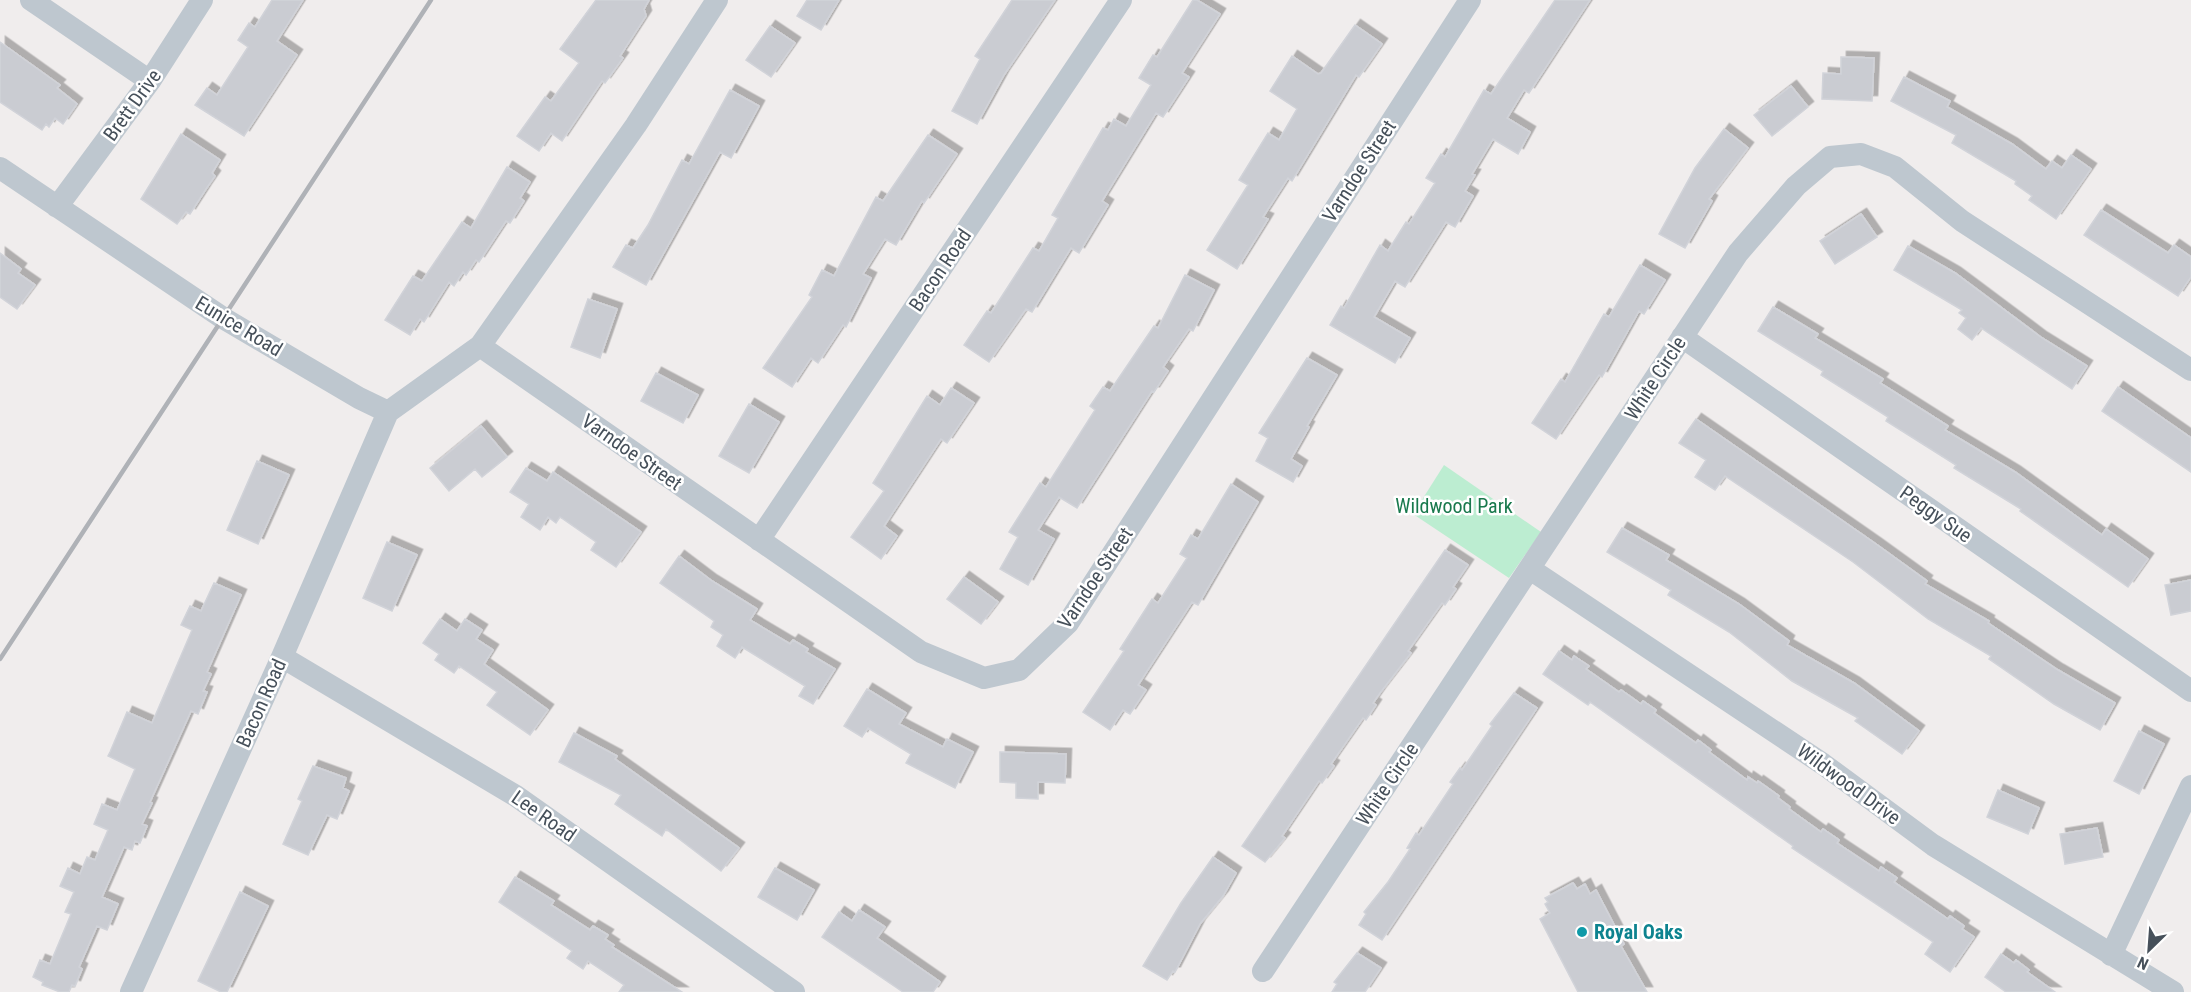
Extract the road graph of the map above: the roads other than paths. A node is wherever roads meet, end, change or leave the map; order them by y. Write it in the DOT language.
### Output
graph roads {
  1 [pos="31,0"];
  2 [pos="202,0"];
  3 [pos="717,0"];
  4 [pos="1121,0"];
  5 [pos="1470,0"];
  6 [pos="150,81"];
  7 [pos="0,168"];
  8 [pos="57,207"];
  9 [pos="1682,338"];
  10 [pos="480,346"];
  11 [pos="2191,370"];
  12 [pos="388,412"];
  13 [pos="759,540"];
  14 [pos="1530,569"];
  15 [pos="282,657"];
  16 [pos="2191,691"];
  17 [pos="2191,786"];
  18 [pos="2111,955"];
  19 [pos="1263,971"];
  20 [pos="134,991"];
  21 [pos="794,992"];
  22 [pos="2173,992"];
  1 -- 6 [label="street"];
  2 -- 6 [label="street, Brett Drive"];
  3 -- 10 [label="street"];
  4 -- 13 [label="street, Bacon Road"];
  5 -- 13 [label="street, Varndoe Street"];
  6 -- 8 [label="street, Brett Drive"];
  7 -- 8 [label="street, Eunice Road"];
  8 -- 12 [label="street, Eunice Road"];
  9 -- 11 [label="street, White Circle"];
  9 -- 14 [label="street, White Circle"];
  9 -- 16 [label="street, Peggy Sue"];
  10 -- 12 [label="street"];
  10 -- 13 [label="street, Varndoe Street"];
  12 -- 15 [label="street, Bacon Road"];
  14 -- 18 [label="street, Wildwood Drive"];
  14 -- 19 [label="street, White Circle"];
  15 -- 20 [label="street, Bacon Road"];
  15 -- 21 [label="street, Lee Road"];
  17 -- 18 [label="street"];
  18 -- 22 [label="street, Wildwood Drive"];
}
